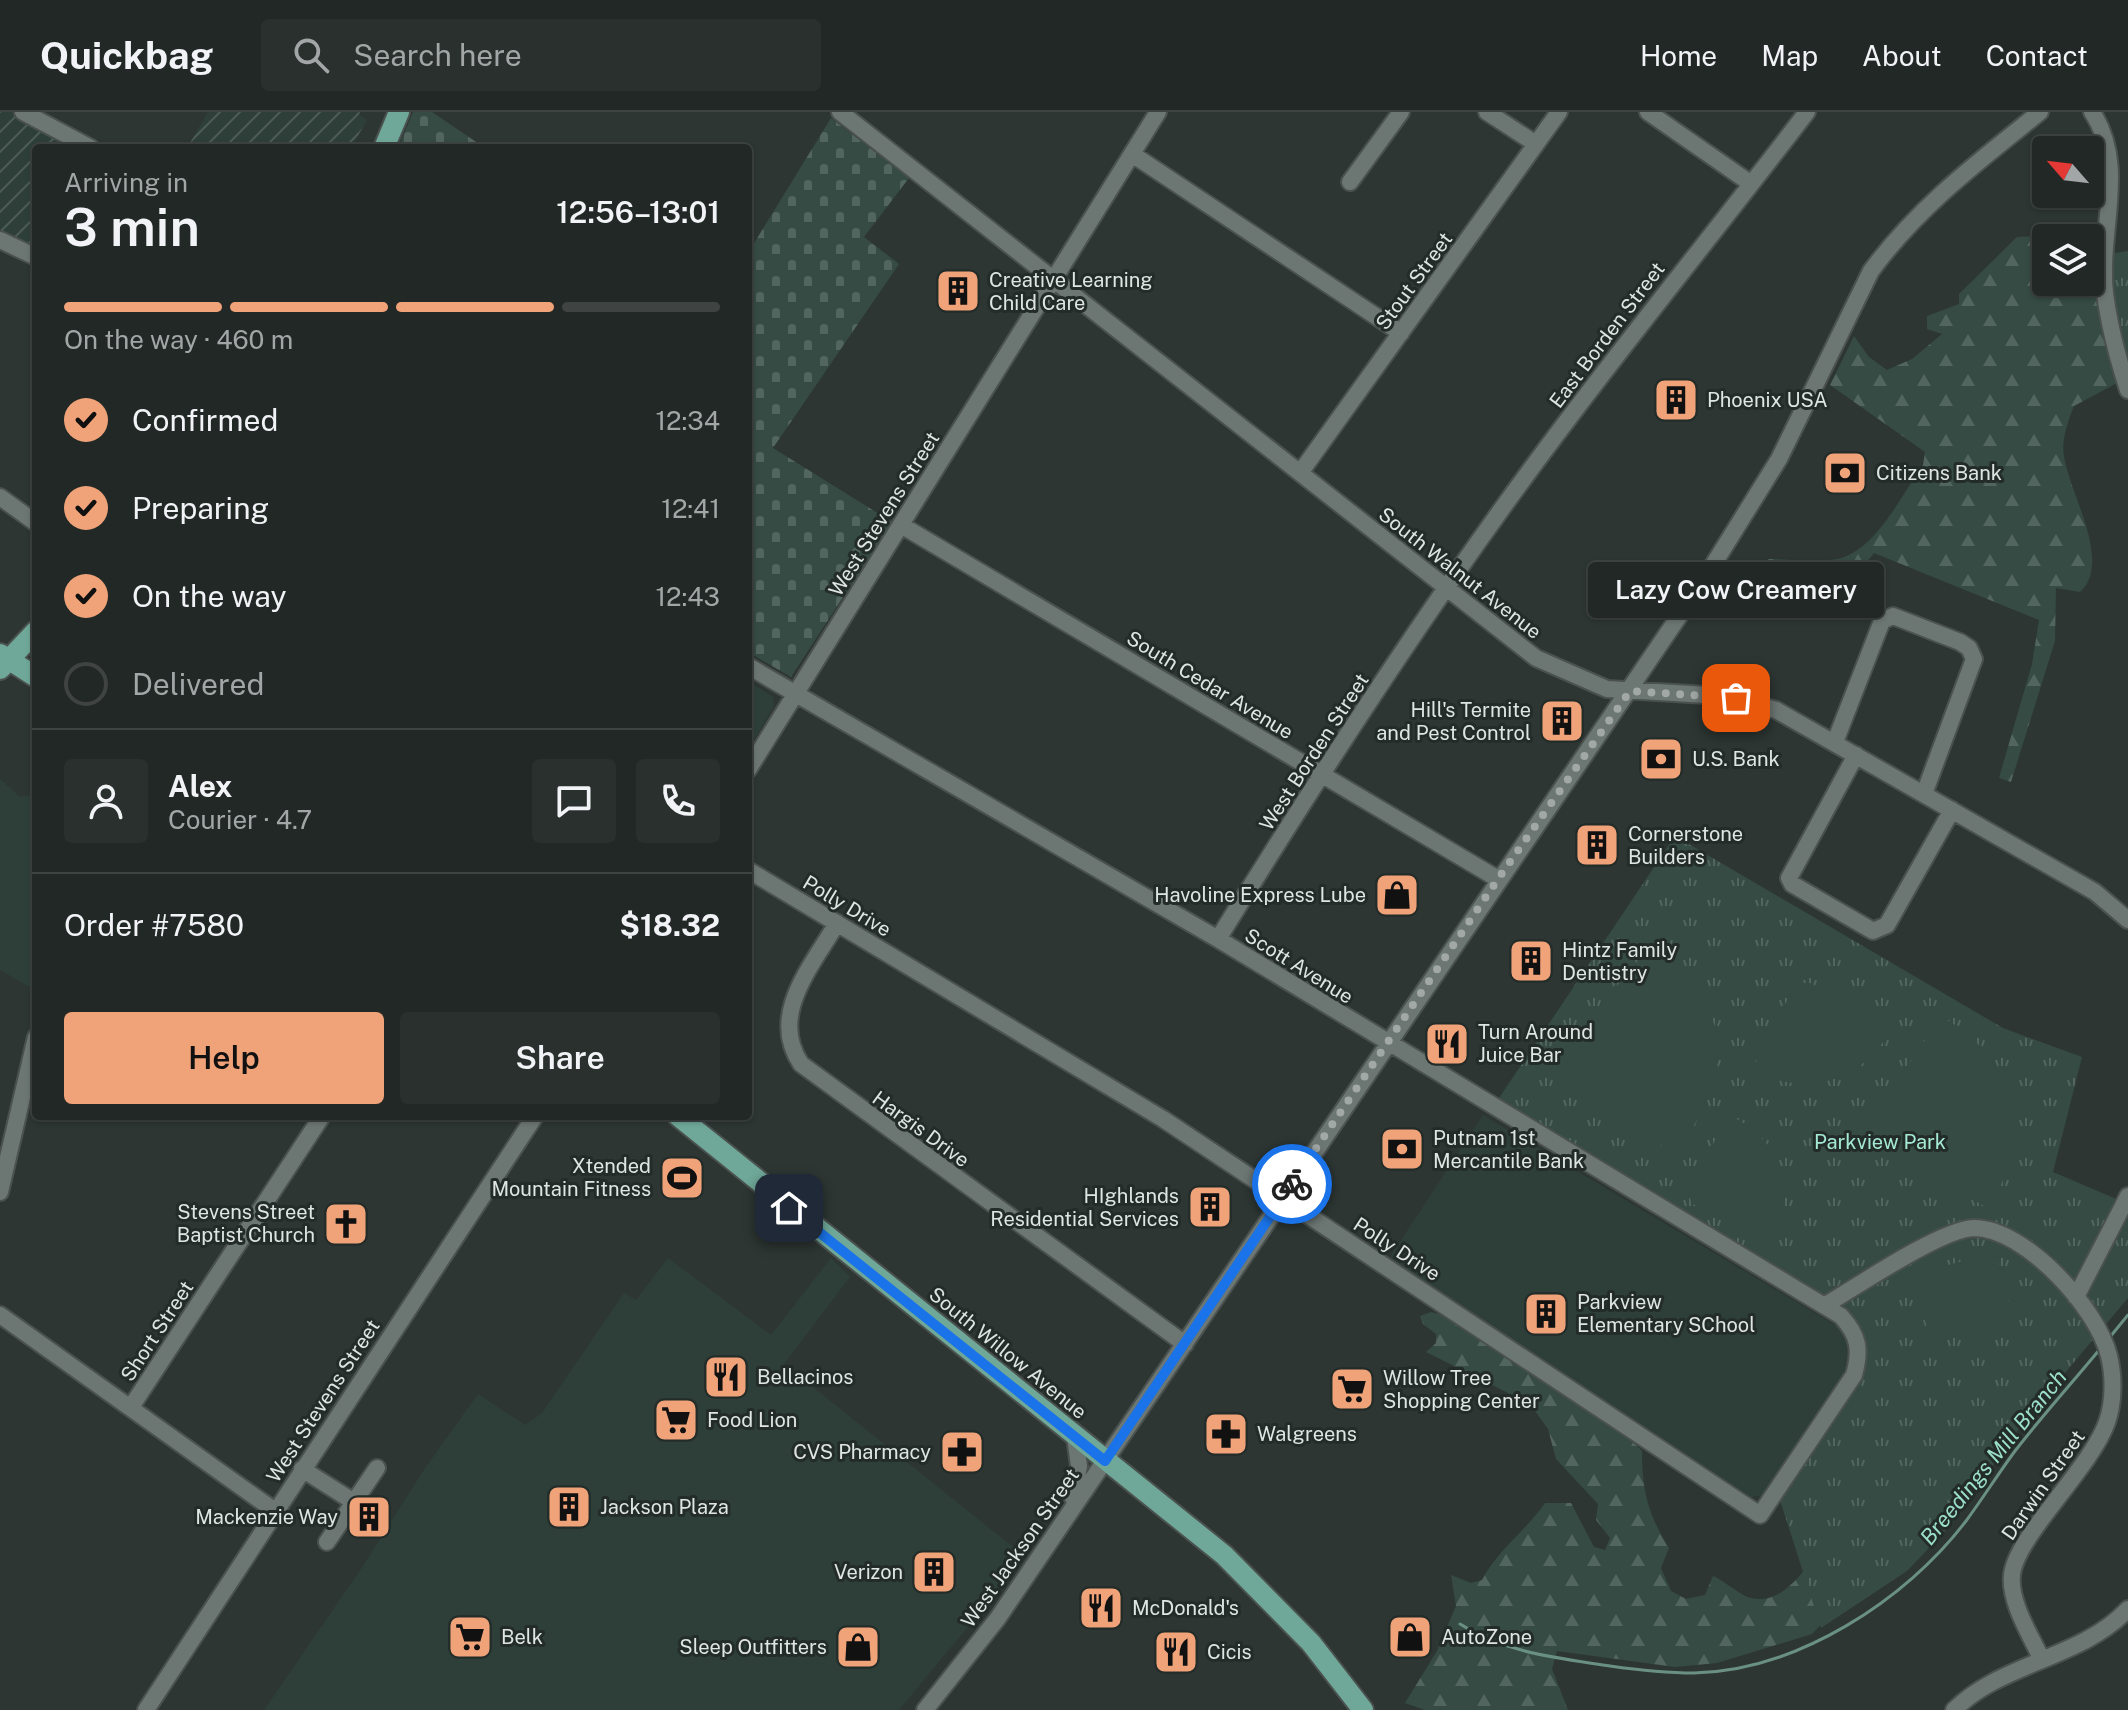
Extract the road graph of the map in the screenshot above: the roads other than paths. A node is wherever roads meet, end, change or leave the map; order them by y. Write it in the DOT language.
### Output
graph roads {
  1 [pos="23,112"];
  2 [pos="399,112"];
  3 [pos="1401,112"];
  4 [pos="1487,112"];
  5 [pos="1559,112"];
  6 [pos="1648,112"];
  7 [pos="1807,112"];
  8 [pos="2040,112"];
  9 [pos="2092,112"];
  10 [pos="846,114"];
  11 [pos="1151,115"];
  12 [pos="83,144"];
  13 [pos="386,144"];
  14 [pos="1536,144"];
  15 [pos="1132,154"];
  16 [pos="1350,182"];
  17 [pos="1750,183"];
  18 [pos="0,240"];
  19 [pos="32,255"];
  20 [pos="1055,280"];
  21 [pos="1401,333"];
  22 [pos="2128,390"];
  23 [pos="1300,473"];
  24 [pos="0,497"];
  25 [pos="32,520"];
  26 [pos="901,525"];
  27 [pos="1446,588"];
  28 [pos="32,635"];
  29 [pos="3,661"];
  30 [pos="752,668"];
  31 [pos="32,675"];
  32 [pos="1630,691"];
  33 [pos="795,692"];
  34 [pos="1835,742"];
  35 [pos="1856,755"];
  36 [pos="752,763"];
  37 [pos="1322,774"];
  38 [pos="1924,794"];
  39 [pos="1952,810"];
  40 [pos="752,872"];
  41 [pos="1498,879"];
  42 [pos="2128,920"];
  43 [pos="837,923"];
  44 [pos="1218,939"];
  45 [pos="1388,1045"];
  46 [pos="32,1054"];
  47 [pos="319,1120"];
  48 [pos="532,1120"];
  49 [pos="683,1120"];
  50 [pos="0,1192"];
  51 [pos="2128,1196"];
  52 [pos="1282,1198"];
  53 [pos="2076,1297"];
  54 [pos="1824,1306"];
  55 [pos="0,1315"];
  56 [pos="1185,1344"];
  57 [pos="131,1407"];
  58 [pos="1075,1437"];
  59 [pos="1105,1461"];
  60 [pos="377,1468"];
  61 [pos="302,1469"];
  62 [pos="354,1502"];
  63 [pos="275,1511"];
  64 [pos="1066,1518"];
  65 [pos="327,1542"];
  66 [pos="2128,1609"];
  67 [pos="2042,1660"];
  68 [pos="146,1710"];
  69 [pos="925,1710"];
  70 [pos="1363,1710"];
  71 [pos="1954,1710"];
  1 -- 12 [label="street"];
  2 -- 13 [label="main road"];
  3 -- 16 [label="street"];
  4 -- 14 [label="street"];
  5 -- 14 [label="street, Stout Street"];
  6 -- 17 [label="street"];
  7 -- 17 [label="street, East Borden Street"];
  8 -- 32 [label="street, West Jackson Street"];
  9 -- 22 [label="street"];
  10 -- 20 [label="street, South Walnut Avenue"];
  11 -- 15 [label="street, West Stevens Street"];
  14 -- 21 [label="street, Stout Street"];
  15 -- 20 [label="street, West Stevens Street"];
  15 -- 21 [label="street"];
  17 -- 27 [label="street, East Borden Street"];
  18 -- 19 [label="street"];
  20 -- 23 [label="street, South Walnut Avenue"];
  20 -- 26 [label="street, West Stevens Street"];
  21 -- 23 [label="street, Stout Street"];
  23 -- 27 [label="street, South Walnut Avenue"];
  24 -- 25 [label="street"];
  26 -- 33 [label="street, West Stevens Street"];
  26 -- 37 [label="street, South Cedar Avenue"];
  27 -- 32 [label="street, South Walnut Avenue"];
  27 -- 37 [label="street, West Borden Street"];
  28 -- 29 [label="main road"];
  29 -- 31 [label="main road"];
  30 -- 33 [label="street, Scott Avenue"];
  32 -- 34 [label="street, South Walnut Avenue"];
  32 -- 41 [label="street, West Jackson Street"];
  33 -- 36 [label="street, West Stevens Street"];
  33 -- 44 [label="street, Scott Avenue"];
  34 -- 35 [label="street, South Walnut Avenue"];
  34 -- 38 [label="street"];
  35 -- 38 [label="street, South Walnut Avenue"];
  35 -- 39 [label="street"];
  37 -- 41 [label="street, South Cedar Avenue"];
  37 -- 44 [label="street, West Borden Street"];
  38 -- 39 [label="street, South Walnut Avenue"];
  39 -- 42 [label="street, South Walnut Avenue"];
  40 -- 43 [label="street, Polly Drive"];
  41 -- 45 [label="street, West Jackson Street"];
  43 -- 52 [label="street, Polly Drive"];
  43 -- 56 [label="street, Hargis Drive"];
  44 -- 45 [label="street, Scott Avenue"];
  45 -- 52 [label="street, West Jackson Street"];
  45 -- 54 [label="street, Scott Avenue"];
  46 -- 50 [label="street"];
  47 -- 57 [label="street, Short Street"];
  48 -- 61 [label="street, West Stevens Street"];
  49 -- 58 [label="main road, South Willow Avenue"];
  51 -- 53 [label="street"];
  52 -- 54 [label="street, Polly Drive"];
  52 -- 56 [label="street, West Jackson Street"];
  53 -- 54 [label="street, Darwin Street"];
  53 -- 67 [label="street, Darwin Street"];
  55 -- 57 [label="street"];
  56 -- 59 [label="street, West Jackson Street"];
  57 -- 63 [label="street"];
  58 -- 59 [label="main road, South Willow Avenue"];
  58 -- 64 [label="street"];
  59 -- 64 [label="street, West Jackson Street"];
  59 -- 70 [label="main road, South Willow Avenue"];
  60 -- 62 [label="street"];
  61 -- 62 [label="street"];
  61 -- 63 [label="street, West Stevens Street"];
  62 -- 65 [label="street"];
  63 -- 68 [label="street, West Stevens Street"];
  64 -- 69 [label="street, West Jackson Street"];
  66 -- 67 [label="street"];
  67 -- 71 [label="street"];
}
